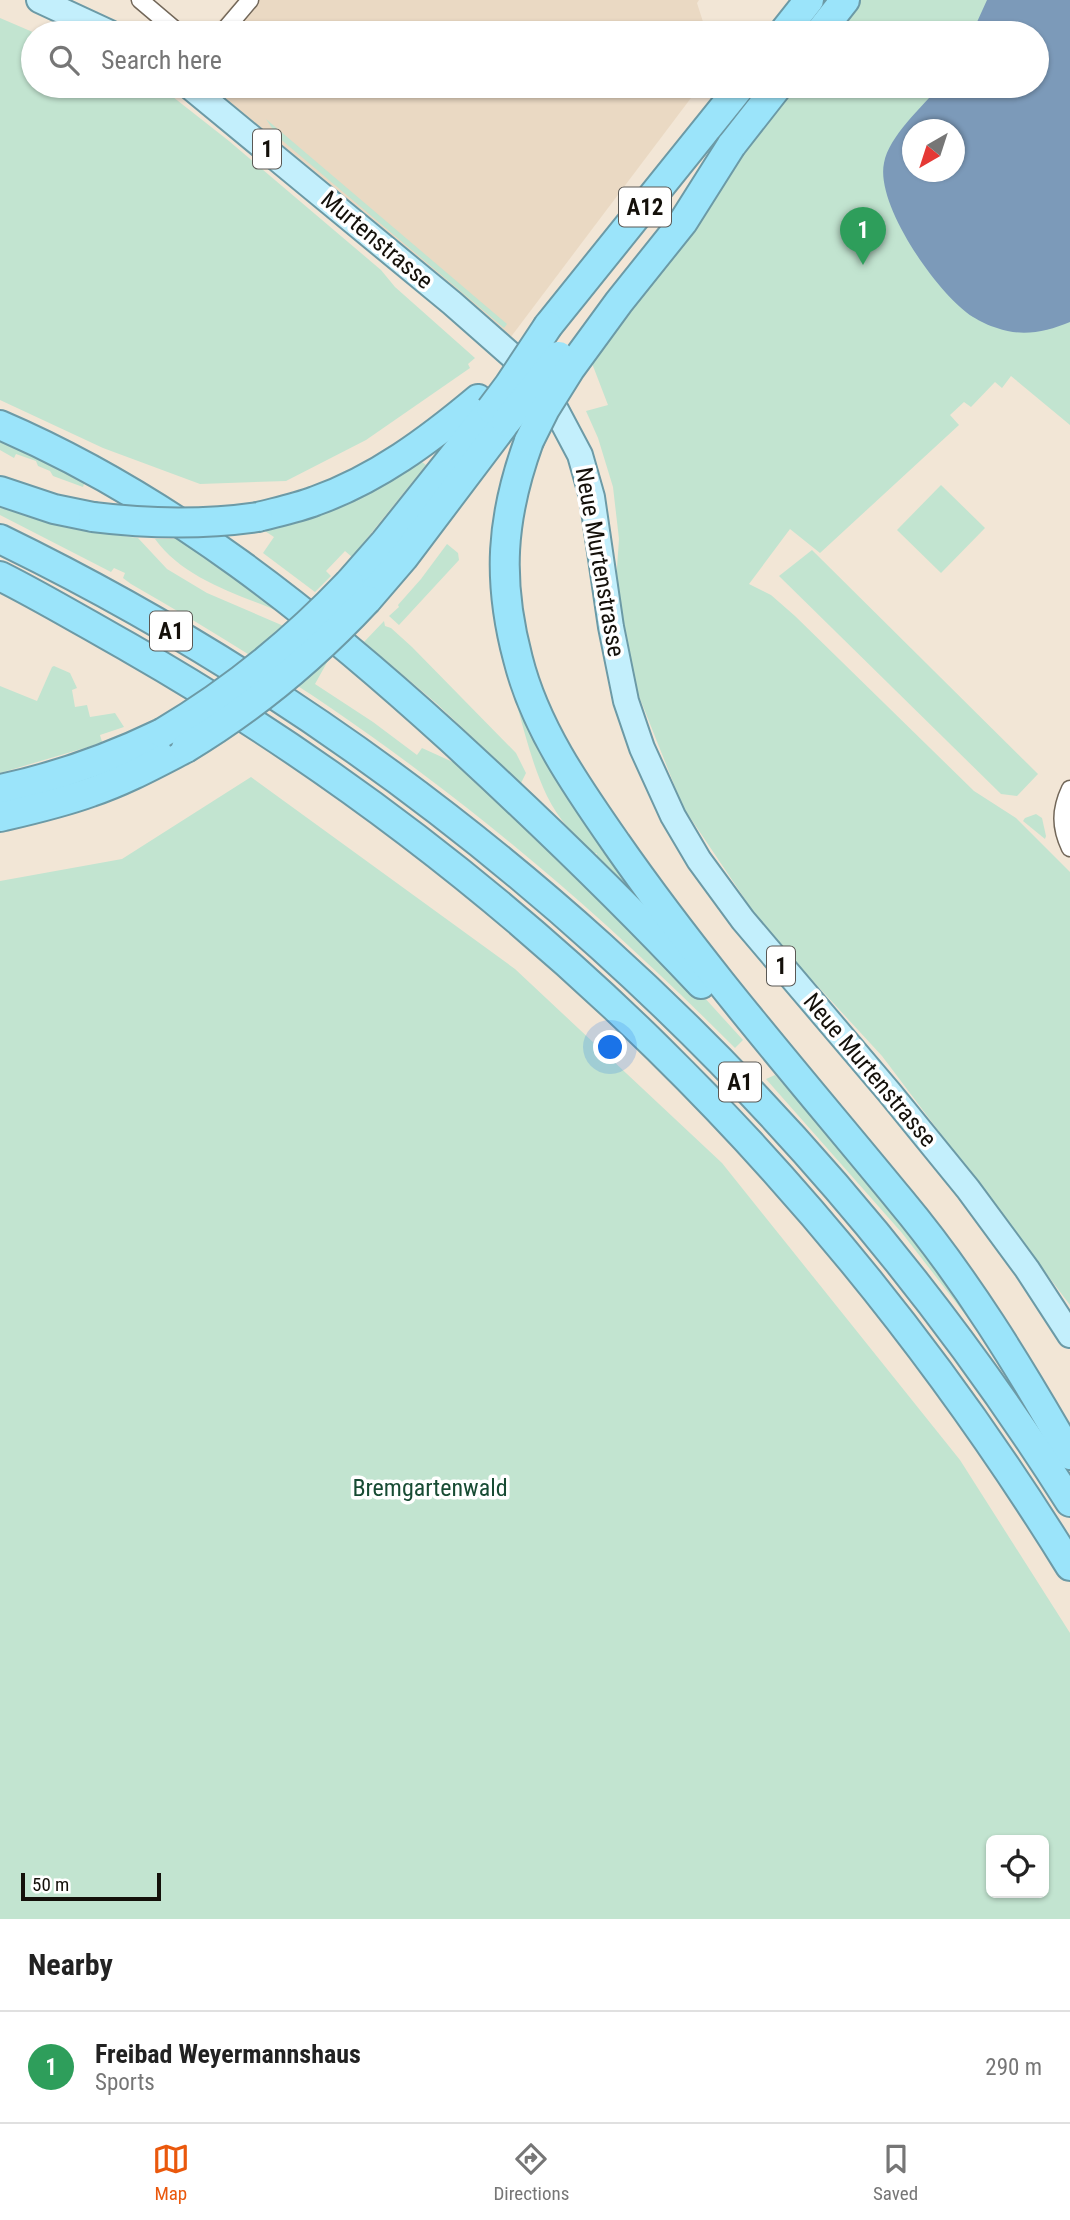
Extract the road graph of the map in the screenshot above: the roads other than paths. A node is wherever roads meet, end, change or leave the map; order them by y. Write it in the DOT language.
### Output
graph roads {
  1 [pos="39,0"];
  2 [pos="140,0"];
  3 [pos="250,0"];
  4 [pos="809,0"];
  5 [pos="845,0"];
  6 [pos="84,21"];
  7 [pos="165,21"];
  8 [pos="232,21"];
  9 [pos="792,21"];
  10 [pos="828,21"];
  11 [pos="204,98"];
  12 [pos="731,98"];
  13 [pos="769,98"];
  14 [pos="731,146"];
  15 [pos="554,406"];
  16 [pos="492,410"];
  17 [pos="0,425"];
  18 [pos="0,491"];
  19 [pos="0,539"];
  20 [pos="0,576"];
  21 [pos="358,592"];
  22 [pos="0,597"];
  23 [pos="75,617"];
  24 [pos="0,789"];
  25 [pos="1067,796"];
  26 [pos="0,817"];
  27 [pos="1070,848"];
  28 [pos="848,1139"];
  29 [pos="1070,1335"];
  30 [pos="1070,1455"];
  31 [pos="1070,1502"];
  32 [pos="1070,1566"];
  1 -- 6 [label="main road"];
  2 -- 7 [label="street"];
  3 -- 8 [label="street"];
  4 -- 9 [label="highway"];
  5 -- 10 [label="highway"];
  11 -- 15 [label="main road, Murtenstrasse / 1"];
  12 -- 16 [label="highway, A12, bridge"];
  13 -- 14 [label="highway"];
  14 -- 16 [label="highway, bridge"];
  14 -- 28 [label="highway, bridge"];
  15 -- 29 [label="main road, Neue Murtenstrasse / 1"];
  16 -- 18 [label="highway, bridge"];
  16 -- 21 [label="highway"];
  17 -- 28 [label="highway"];
  19 -- 31 [label="highway, A1"];
  20 -- 23 [label="highway, A1"];
  21 -- 24 [label="highway, bridge"];
  21 -- 26 [label="highway, bridge"];
  22 -- 23 [label="highway"];
  23 -- 32 [label="highway, A1"];
  25 -- 27 [label="street"];
  28 -- 30 [label="highway"];
}
